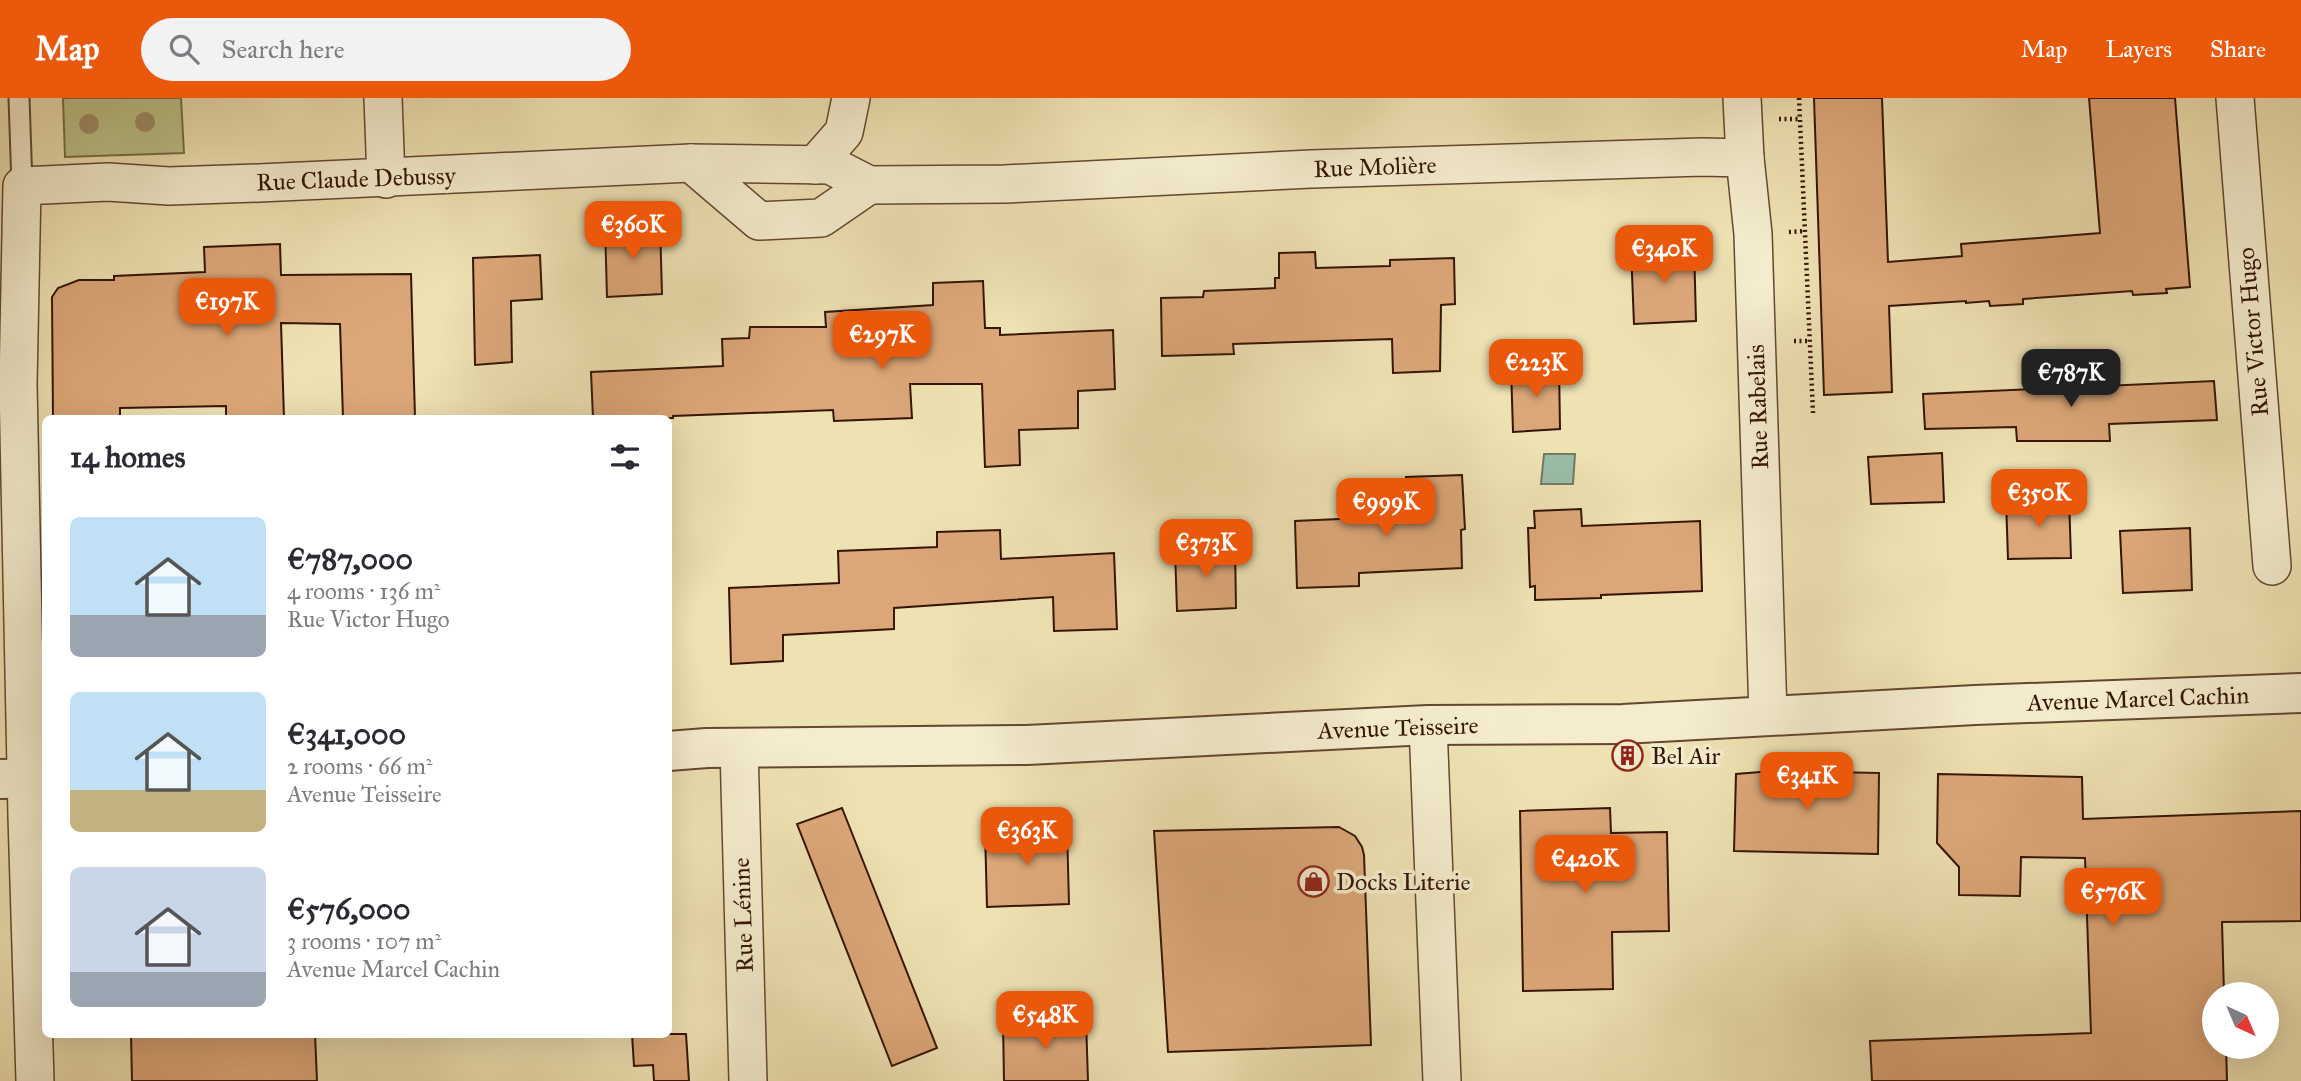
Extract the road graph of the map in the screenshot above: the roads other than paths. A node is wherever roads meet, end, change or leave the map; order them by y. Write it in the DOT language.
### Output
graph roads {
  1 [pos="19,98"];
  2 [pos="383,98"];
  3 [pos="852,98"];
  4 [pos="1742,98"];
  5 [pos="2235,98"];
  6 [pos="1745,158"];
  7 [pos="691,163"];
  8 [pos="752,164"];
  9 [pos="815,165"];
  10 [pos="386,179"];
  11 [pos="1005,184"];
  12 [pos="869,185"];
  13 [pos="22,186"];
  14 [pos="744,208"];
  15 [pos="2272,566"];
  16 [pos="2301,693"];
  17 [pos="1768,715"];
  18 [pos="1428,725"];
  19 [pos="723,748"];
  20 [pos="672,751"];
  21 [pos="24,778"];
  22 [pos="35,1081"];
  23 [pos="748,1081"];
  24 [pos="1442,1081"];
  1 -- 13 [label="lane"];
  2 -- 10 [label="street"];
  3 -- 9 [label="street"];
  4 -- 6 [label="street, Rue Rabelais"];
  5 -- 15 [label="street, Rue Victor Hugo"];
  6 -- 11 [label="street, Rue Molière"];
  6 -- 17 [label="street, Rue Rabelais"];
  7 -- 8 [label="street, Rue Claude Debussy"];
  7 -- 10 [label="street, Rue Claude Debussy"];
  7 -- 14 [label="street"];
  8 -- 9 [label="street, Rue Claude Debussy"];
  8 -- 14 [label="street"];
  9 -- 12 [label="street, Rue Claude Debussy"];
  10 -- 13 [label="street, Rue Claude Debussy"];
  11 -- 12 [label="street, Rue Claude Debussy"];
  12 -- 14 [label="street"];
  13 -- 21 [label="street"];
  16 -- 17 [label="street, Avenue Marcel Cachin"];
  17 -- 18 [label="street, Avenue Teisseire"];
  18 -- 19 [label="street, Avenue Teisseire"];
  18 -- 24 [label="street"];
  19 -- 20 [label="street, Avenue Teisseire"];
  19 -- 23 [label="street, Rue Lénine"];
  21 -- 22 [label="street"];
}
